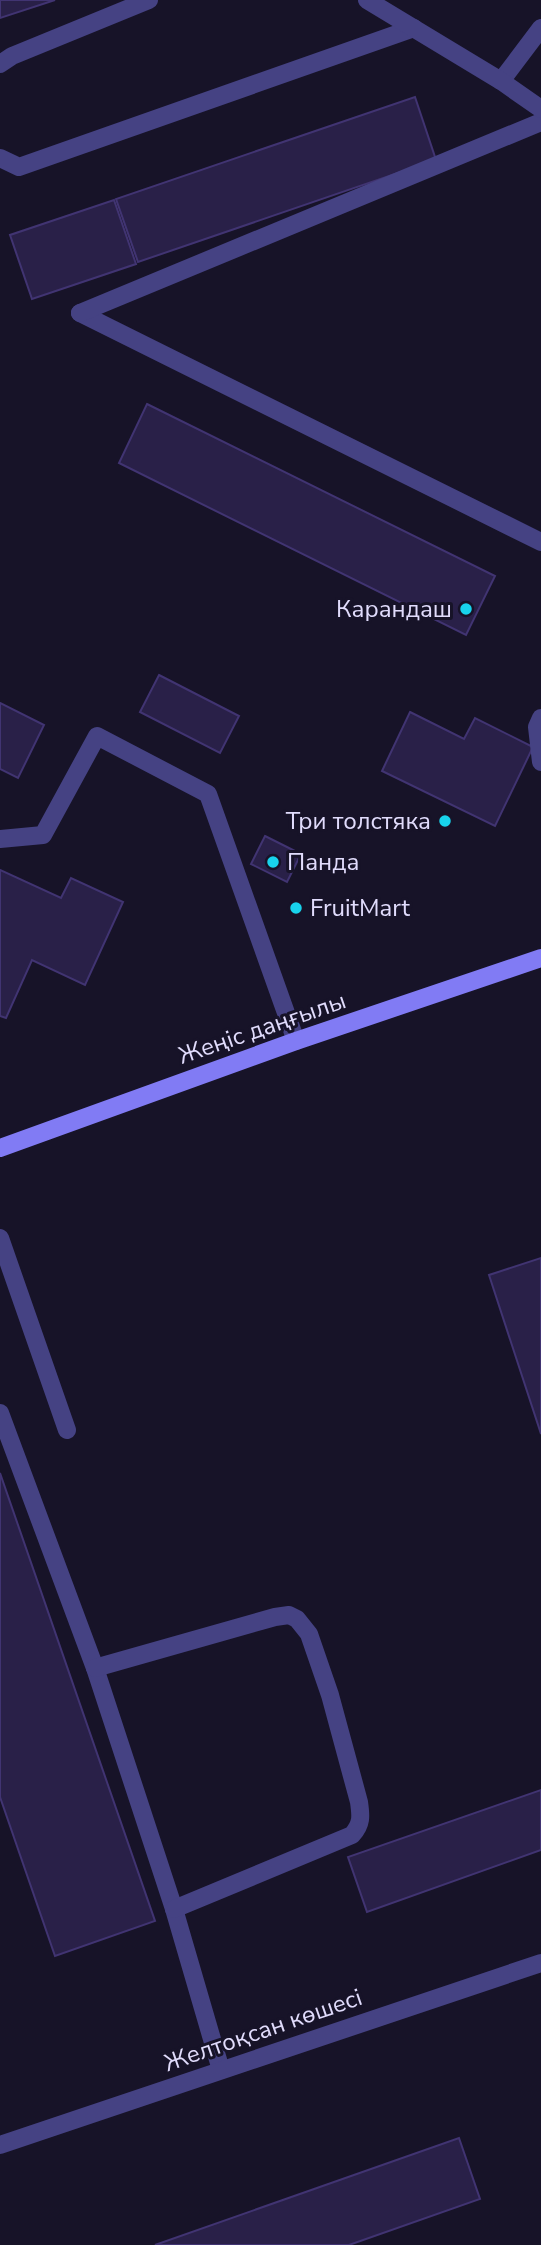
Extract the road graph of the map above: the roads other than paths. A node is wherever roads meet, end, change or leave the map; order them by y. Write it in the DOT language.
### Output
graph roads {
  1 [pos="149,0"];
  2 [pos="367,0"];
  3 [pos="414,28"];
  4 [pos="541,28"];
  5 [pos="0,64"];
  6 [pos="501,81"];
  7 [pos="541,109"];
  8 [pos="541,122"];
  9 [pos="0,158"];
  10 [pos="541,542"];
  11 [pos="541,719"];
  12 [pos="541,762"];
  13 [pos="0,839"];
  14 [pos="541,958"];
  15 [pos="296,1041"];
  16 [pos="0,1148"];
  17 [pos="0,1238"];
  18 [pos="0,1413"];
  19 [pos="66,1430"];
  20 [pos="95,1668"];
  21 [pos="174,1909"];
  22 [pos="541,1963"];
  23 [pos="221,2070"];
  24 [pos="0,2145"];
  1 -- 5 [label="street"];
  2 -- 3 [label="street"];
  3 -- 6 [label="street"];
  3 -- 9 [label="street"];
  4 -- 6 [label="street"];
  6 -- 7 [label="street"];
  8 -- 10 [label="street"];
  11 -- 12 [label="street"];
  13 -- 15 [label="street"];
  14 -- 15 [label="main road, Жеңіс даңғылы"];
  15 -- 16 [label="main road, Жеңіс даңғылы"];
  17 -- 19 [label="street"];
  18 -- 20 [label="street"];
  20 -- 21 [label="street"];
  20 -- 21 [label="street"];
  21 -- 23 [label="street"];
  22 -- 23 [label="street, Желтоқсан көшесі"];
  23 -- 24 [label="street, Желтоқсан көшесі"];
}
